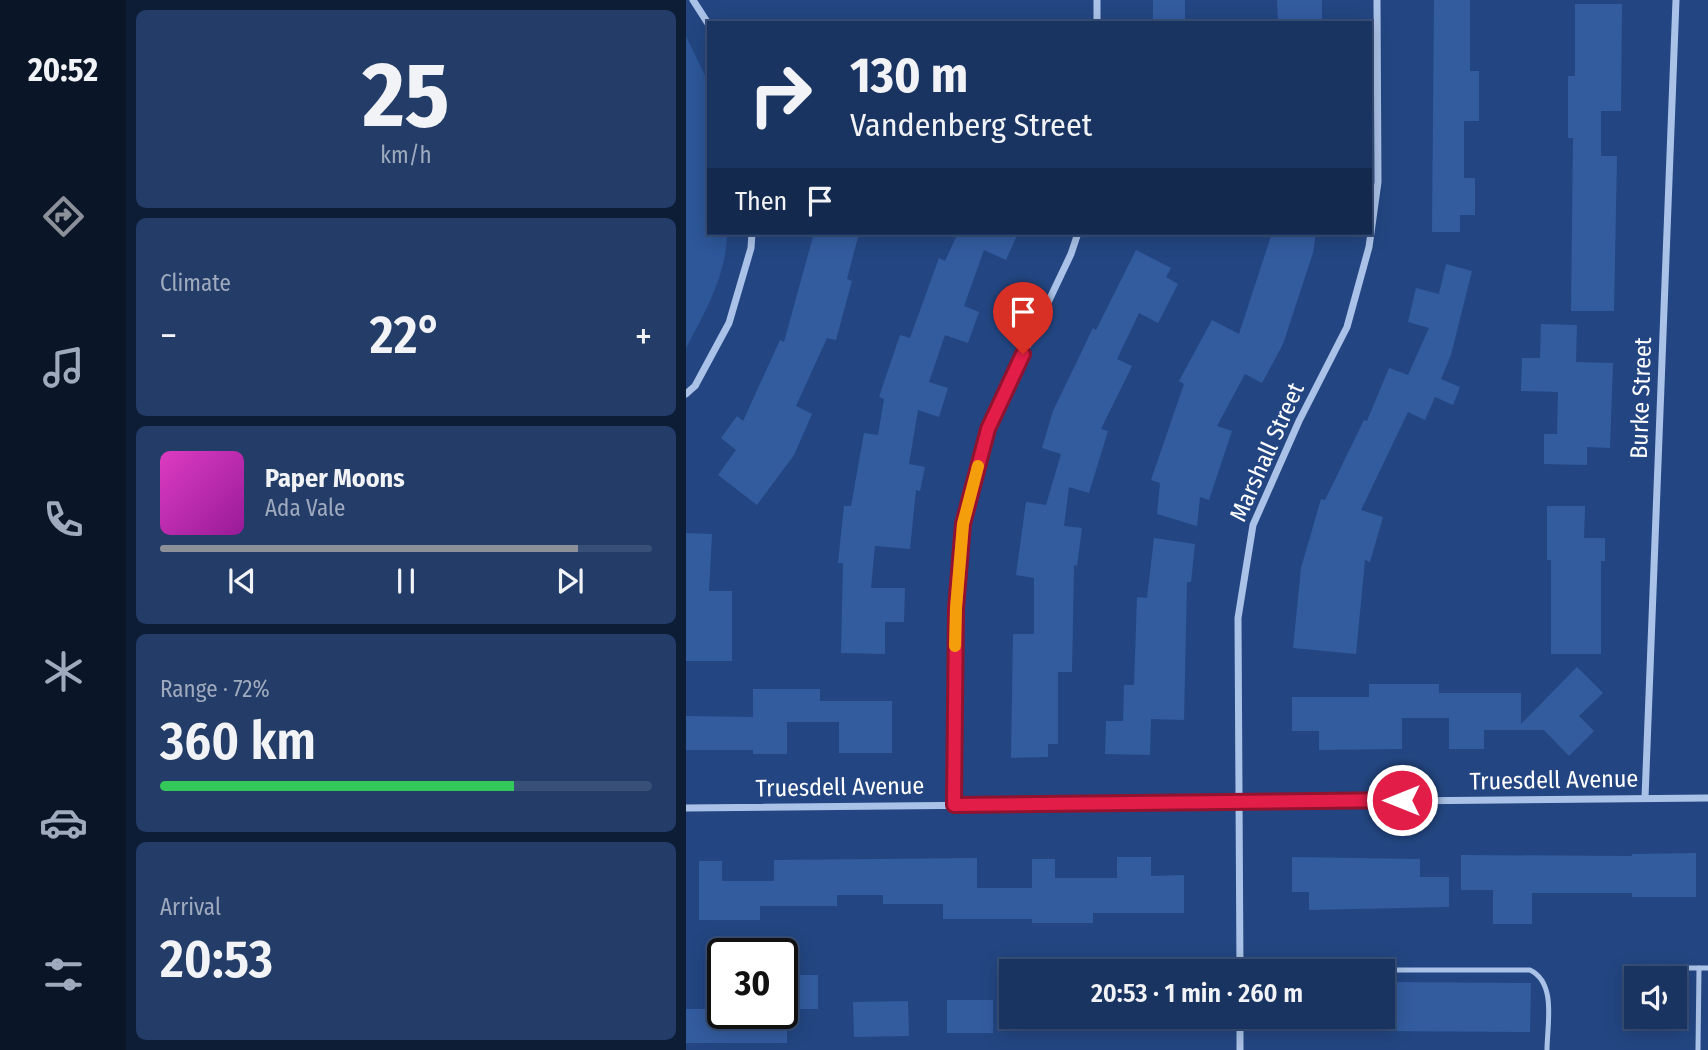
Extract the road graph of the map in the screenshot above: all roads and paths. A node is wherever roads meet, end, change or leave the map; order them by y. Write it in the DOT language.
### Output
graph roads {
  1 [pos="693,0"];
  2 [pos="1097,0"];
  3 [pos="1377,0"];
  4 [pos="1676,0"];
  5 [pos="1097,21"];
  6 [pos="707,22"];
  7 [pos="1372,225"];
  8 [pos="752,235"];
  9 [pos="1077,235"];
  10 [pos="1371,235"];
  11 [pos="686,394"];
  12 [pos="1645,798"];
  13 [pos="1708,798"];
  14 [pos="1240,802"];
  15 [pos="954,805"];
  16 [pos="686,808"];
  17 [pos="1240,959"];
  18 [pos="1687,968"];
  19 [pos="1699,968"];
  20 [pos="1708,968"];
  21 [pos="1395,970"];
  22 [pos="1240,1029"];
  23 [pos="1240,1050"];
  24 [pos="1547,1050"];
  25 [pos="1698,1050"];
  1 -- 6 [label="street"];
  2 -- 5 [label="street"];
  3 -- 7 [label="street, Marshall Street"];
  4 -- 12 [label="street, Burke Street"];
  8 -- 11 [label="street"];
  9 -- 15 [label="street"];
  10 -- 14 [label="street, Marshall Street"];
  12 -- 13 [label="street, Truesdell Avenue"];
  12 -- 14 [label="street, Truesdell Avenue"];
  14 -- 15 [label="street, Truesdell Avenue"];
  14 -- 17 [label="street, Marshall Street"];
  15 -- 16 [label="street, Truesdell Avenue"];
  18 -- 19 [label="lane"];
  19 -- 20 [label="lane"];
  19 -- 25 [label="lane"];
  21 -- 24 [label="lane"];
  22 -- 23 [label="street"];
}
